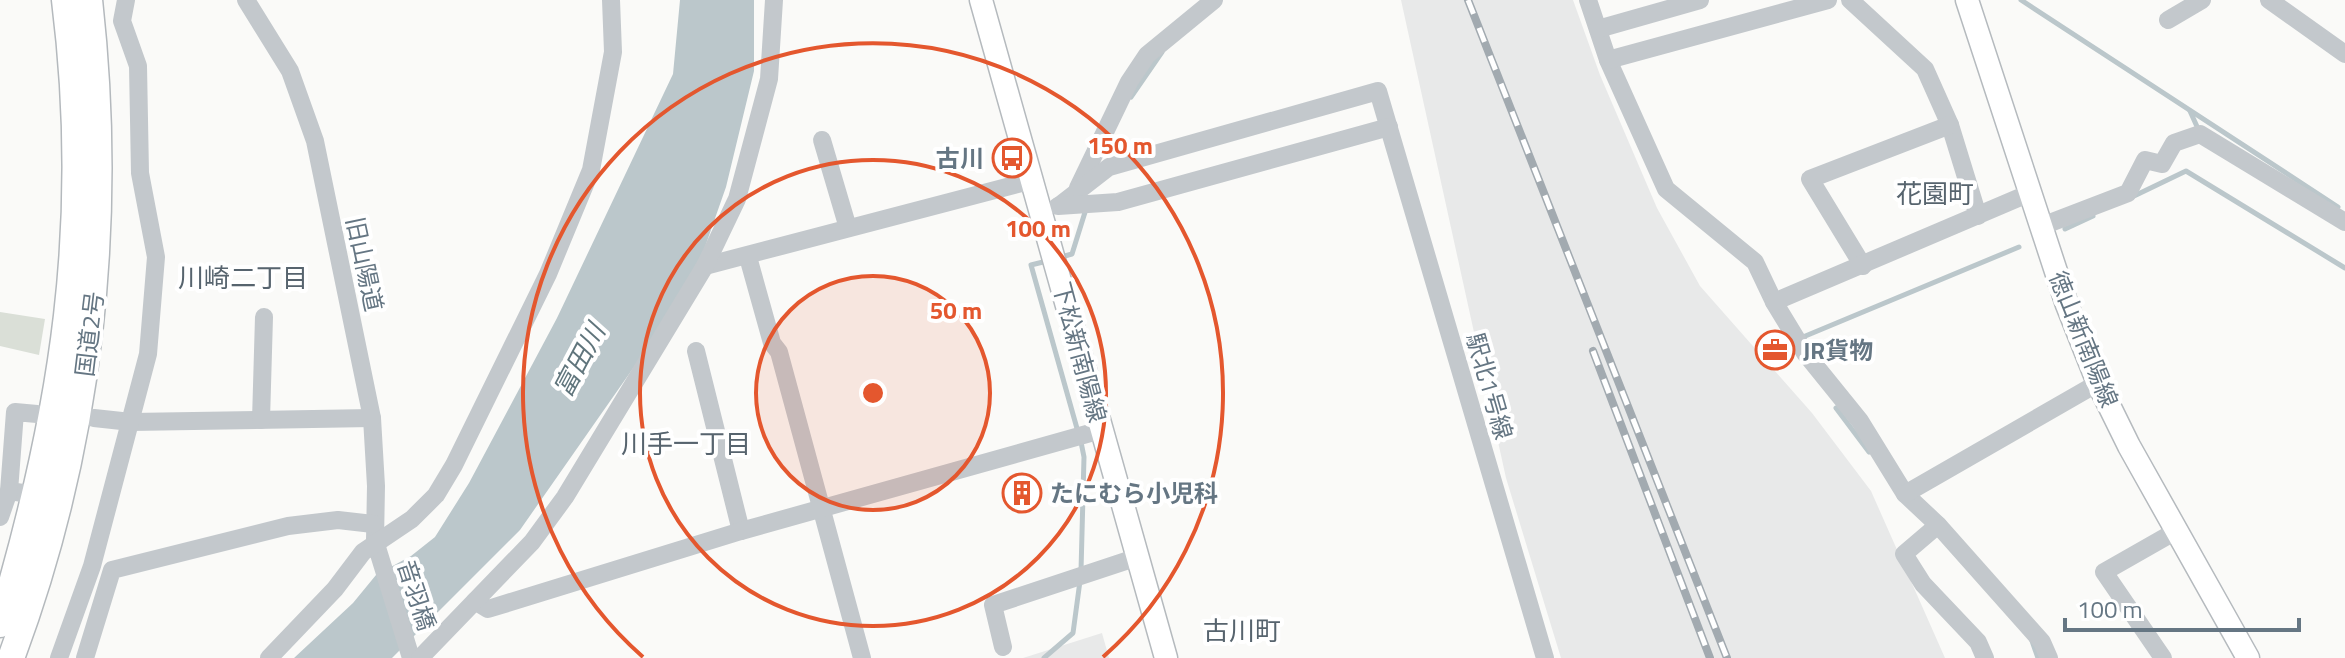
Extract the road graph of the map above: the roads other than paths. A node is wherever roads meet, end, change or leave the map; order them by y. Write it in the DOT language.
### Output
graph roads {
  1 [pos="65,0"];
  2 [pos="89,0"];
  3 [pos="126,0"];
  4 [pos="611,0"];
  5 [pos="774,0"];
  6 [pos="981,0"];
  7 [pos="1214,0"];
  8 [pos="1588,0"];
  9 [pos="1700,0"];
  10 [pos="1828,0"];
  11 [pos="1850,0"];
  12 [pos="1967,0"];
  13 [pos="2202,0"];
  14 [pos="2269,0"];
  15 [pos="249,1"];
  16 [pos="1193,7"];
  17 [pos="2168,20"];
  18 [pos="1598,29"];
  19 [pos="2345,54"];
  20 [pos="1608,60"];
  21 [pos="1950,125"];
  22 [pos="1389,127"];
  23 [pos="822,140"];
  24 [pos="1033,180"];
  25 [pos="1077,190"];
  26 [pos="2030,193"];
  27 [pos="1051,208"];
  28 [pos="1978,216"];
  29 [pos="2345,222"];
  30 [pos="2042,226"];
  31 [pos="848,228"];
  32 [pos="748,257"];
  33 [pos="705,266"];
  34 [pos="1863,266"];
  35 [pos="1774,302"];
  36 [pos="264,317"];
  37 [pos="696,351"];
  38 [pos="2098,383"];
  39 [pos="37,414"];
  40 [pos="94,418"];
  41 [pos="372,418"];
  42 [pos="261,420"];
  43 [pos="131,422"];
  44 [pos="1101,430"];
  45 [pos="9,491"];
  46 [pos="1905,494"];
  47 [pos="37,495"];
  48 [pos="820,510"];
  49 [pos="0,517"];
  50 [pos="1938,525"];
  51 [pos="741,531"];
  52 [pos="2176,531"];
  53 [pos="375,540"];
  54 [pos="1138,557"];
  55 [pos="475,601"];
  56 [pos="0,624"];
  57 [pos="1003,647"];
  58 [pos="413,655"];
  59 [pos="11,658"];
  60 [pos="59,658"];
  61 [pos="85,658"];
  62 [pos="269,658"];
  63 [pos="862,658"];
  64 [pos="1166,658"];
  65 [pos="1545,658"];
  66 [pos="1985,658"];
  67 [pos="2049,658"];
  68 [pos="2163,658"];
  69 [pos="2248,658"];
  1 -- 47 [label="highway, 国道2号"];
  2 -- 59 [label="highway, 国道2号"];
  3 -- 43 [label="street"];
  4 -- 53 [label="street"];
  5 -- 33 [label="street"];
  6 -- 24 [label="main road, 下松新南陽線"];
  7 -- 16 [label="street"];
  8 -- 18 [label="street"];
  9 -- 18 [label="street"];
  10 -- 20 [label="street"];
  11 -- 21 [label="street"];
  12 -- 26 [label="main road, 徳山新南陽線"];
  13 -- 17 [label="street"];
  14 -- 19 [label="street"];
  15 -- 41 [label="street, 旧山陽道"];
  16 -- 25 [label="street"];
  18 -- 20 [label="street"];
  20 -- 35 [label="street"];
  21 -- 28 [label="street"];
  21 -- 34 [label="street"];
  22 -- 25 [label="street, 駅北1号線"];
  22 -- 27 [label="street"];
  22 -- 65 [label="street, 駅北1号線"];
  23 -- 31 [label="street"];
  24 -- 27 [label="main road, 下松新南陽線"];
  24 -- 31 [label="street"];
  25 -- 27 [label="street"];
  26 -- 28 [label="street"];
  26 -- 30 [label="main road, 徳山新南陽線"];
  27 -- 44 [label="main road, 下松新南陽線"];
  28 -- 34 [label="street"];
  29 -- 30 [label="street"];
  30 -- 38 [label="main road, 徳山新南陽線"];
  31 -- 32 [label="street"];
  32 -- 33 [label="street"];
  32 -- 48 [label="street"];
  33 -- 55 [label="street"];
  34 -- 35 [label="street"];
  35 -- 46 [label="street"];
  36 -- 42 [label="street"];
  37 -- 51 [label="street"];
  38 -- 46 [label="street"];
  38 -- 52 [label="main road, 徳山新南陽線"];
  39 -- 45 [label="street"];
  40 -- 43 [label="street"];
  41 -- 42 [label="street"];
  41 -- 53 [label="street, 旧山陽道"];
  42 -- 43 [label="street"];
  43 -- 60 [label="street"];
  44 -- 48 [label="street"];
  44 -- 54 [label="main road, 下松新南陽線"];
  45 -- 47 [label="street"];
  45 -- 49 [label="street"];
  46 -- 50 [label="street"];
  47 -- 56 [label="highway, 国道2号"];
  48 -- 51 [label="street"];
  48 -- 63 [label="street"];
  50 -- 66 [label="street"];
  50 -- 67 [label="street"];
  51 -- 55 [label="street"];
  52 -- 68 [label="street"];
  52 -- 69 [label="main road, 徳山新南陽線"];
  53 -- 58 [label="street, 音羽橋"];
  53 -- 61 [label="street"];
  53 -- 62 [label="street"];
  54 -- 57 [label="street"];
  54 -- 64 [label="main road, 下松新南陽線"];
  55 -- 58 [label="street"];
}
